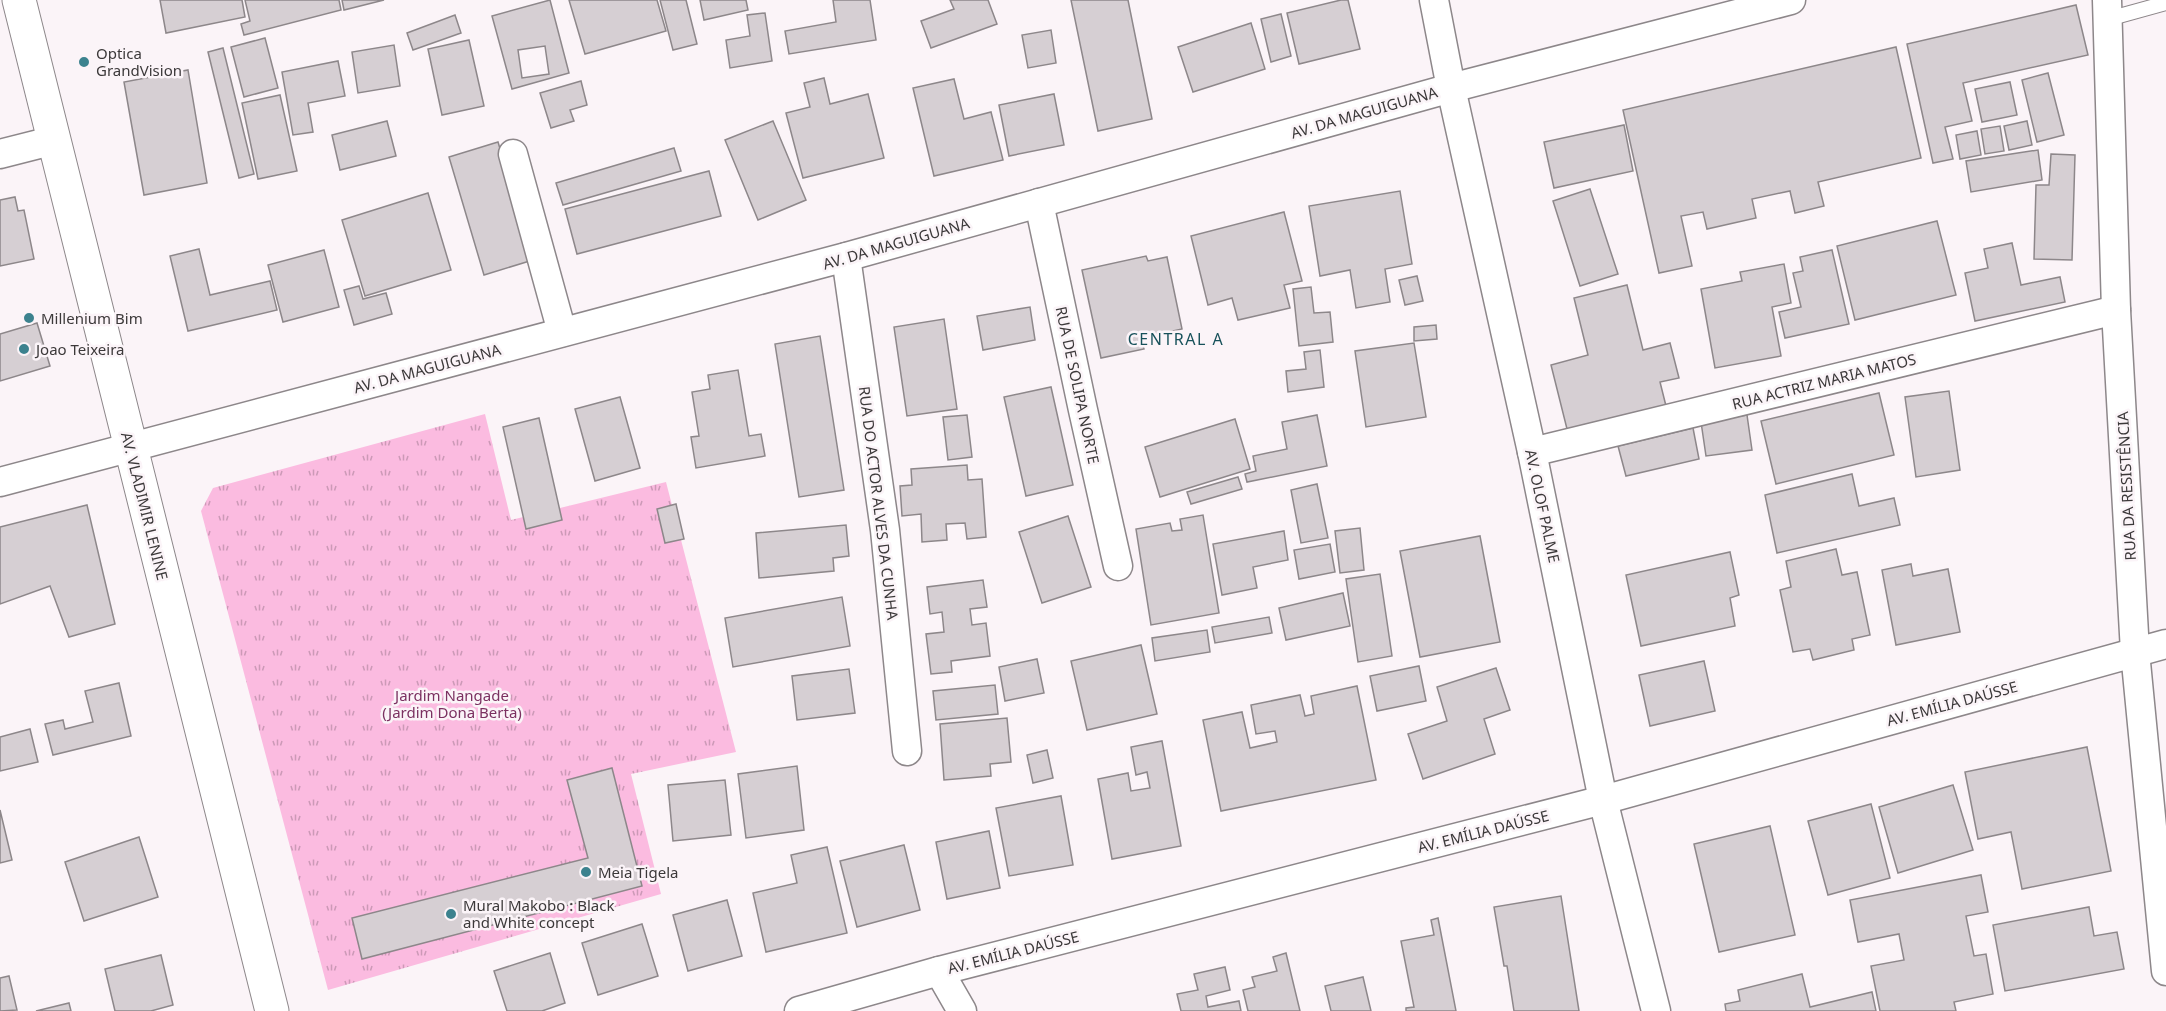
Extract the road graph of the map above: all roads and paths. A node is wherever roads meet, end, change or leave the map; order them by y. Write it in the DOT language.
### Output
graph roads {
  1 [pos="19,0"];
  2 [pos="1434,0"];
  3 [pos="1791,0"];
  4 [pos="2166,3"];
  5 [pos="2107,10"];
  6 [pos="1451,88"];
  7 [pos="55,140"];
  8 [pos="0,154"];
  9 [pos="513,154"];
  10 [pos="1039,203"];
  11 [pos="846,257"];
  12 [pos="2116,310"];
  13 [pos="562,332"];
  14 [pos="130,446"];
  15 [pos="1532,452"];
  16 [pos="0,482"];
  17 [pos="1118,566"];
  18 [pos="2166,644"];
  19 [pos="2135,652"];
  20 [pos="907,751"];
  21 [pos="1602,800"];
  22 [pos="939,971"];
  23 [pos="2166,971"];
  24 [pos="272,1011"];
  25 [pos="799,1011"];
  26 [pos="962,1011"];
  27 [pos="1656,1011"];
  1 -- 7 [label="main road, AV. VLADIMIR LENINE"];
  2 -- 6 [label="street, AV. OLOF PALME"];
  3 -- 6 [label="street, AV. DA MAGUIGUANA"];
  4 -- 5 [label="lane"];
  5 -- 12 [label="street, RUA DA RESISTÊNCIA"];
  6 -- 10 [label="street, AV. DA MAGUIGUANA"];
  6 -- 15 [label="street, AV. OLOF PALME"];
  7 -- 8 [label="street"];
  7 -- 14 [label="main road, AV. VLADIMIR LENINE"];
  9 -- 13 [label="street"];
  10 -- 11 [label="street, AV. DA MAGUIGUANA"];
  10 -- 17 [label="street, RUA DE SOLIPA NORTE"];
  11 -- 13 [label="street, AV. DA MAGUIGUANA"];
  11 -- 20 [label="street, RUA DO ACTOR ALVES DA CUNHA"];
  12 -- 15 [label="street, RUA ACTRIZ MARIA MATOS"];
  12 -- 19 [label="street, RUA DA RESISTÊNCIA"];
  13 -- 14 [label="street, AV. DA MAGUIGUANA"];
  14 -- 16 [label="street, AV. DA MAGUIGUANA"];
  14 -- 24 [label="main road, AV. VLADIMIR LENINE"];
  15 -- 21 [label="street, AV. OLOF PALME"];
  18 -- 19 [label="street, AV. EMÍLIA DAÚSSE"];
  19 -- 21 [label="street, AV. EMÍLIA DAÚSSE"];
  19 -- 23 [label="street, RUA DA RESISTÊNCIA"];
  21 -- 22 [label="street, AV. EMÍLIA DAÚSSE"];
  21 -- 27 [label="street, AV. OLOF PALME"];
  22 -- 25 [label="street, AV. EMÍLIA DAÚSSE"];
  22 -- 26 [label="street"];
}
